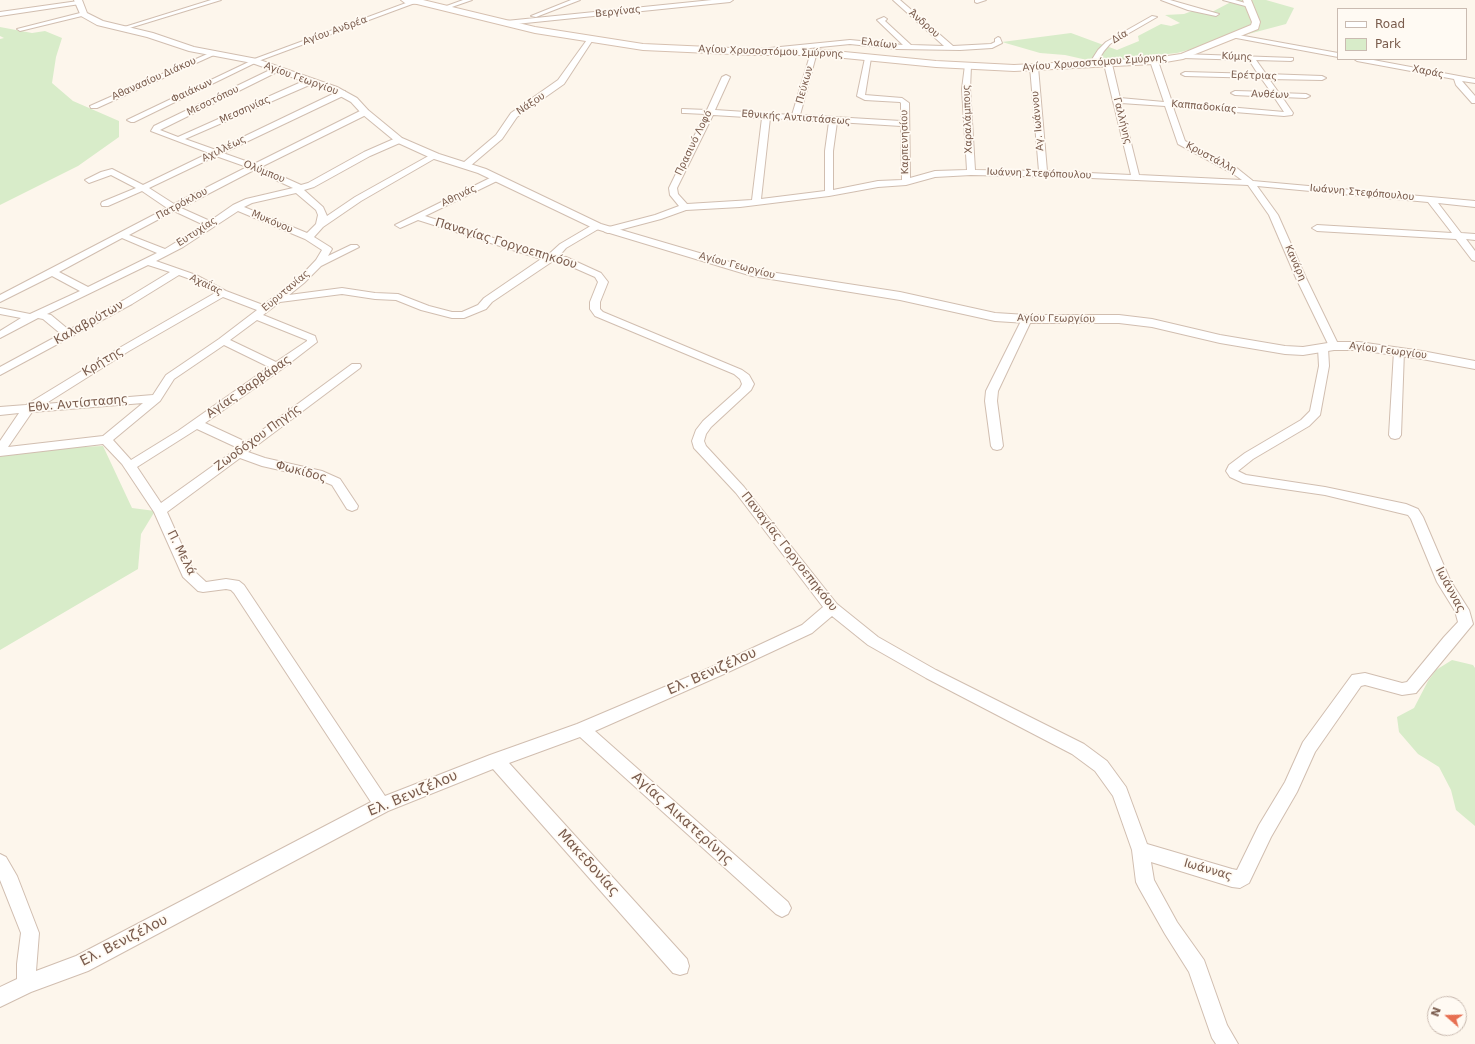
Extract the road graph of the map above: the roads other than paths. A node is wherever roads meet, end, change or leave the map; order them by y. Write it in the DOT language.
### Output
graph roads {
  1 [pos="218,0"];
  2 [pos="405,0"];
  3 [pos="469,0"];
  4 [pos="577,0"];
  5 [pos="670,0"];
  6 [pos="730,0"];
  7 [pos="896,0"];
  8 [pos="977,0"];
  9 [pos="982,0"];
  10 [pos="1164,0"];
  11 [pos="1226,0"];
  12 [pos="418,1"];
  13 [pos="78,2"];
  14 [pos="1248,3"];
  15 [pos="586,5"];
  16 [pos="0,6"];
  17 [pos="674,6"];
  18 [pos="444,8"];
  19 [pos="0,10"];
  20 [pos="0,14"];
  21 [pos="84,14"];
  22 [pos="1216,14"];
  23 [pos="594,15"];
  24 [pos="1154,17"];
  25 [pos="884,19"];
  26 [pos="519,22"];
  27 [pos="506,23"];
  28 [pos="20,29"];
  29 [pos="121,29"];
  30 [pos="1233,36"];
  31 [pos="591,38"];
  32 [pos="998,39"];
  33 [pos="909,47"];
  34 [pos="951,48"];
  35 [pos="214,52"];
  36 [pos="754,52"];
  37 [pos="814,52"];
  38 [pos="1337,55"];
  39 [pos="1183,56"];
  40 [pos="868,58"];
  41 [pos="1251,58"];
  42 [pos="1291,59"];
  43 [pos="1362,60"];
  44 [pos="1154,61"];
  45 [pos="254,62"];
  46 [pos="1093,64"];
  47 [pos="1108,64"];
  48 [pos="967,66"];
  49 [pos="1034,67"];
  50 [pos="277,70"];
  51 [pos="1185,74"];
  52 [pos="726,77"];
  53 [pos="1263,77"];
  54 [pos="1322,78"];
  55 [pos="1457,78"];
  56 [pos="311,81"];
  57 [pos="1475,81"];
  58 [pos="342,93"];
  59 [pos="1235,94"];
  60 [pos="1277,95"];
  61 [pos="1306,96"];
  62 [pos="1118,100"];
  63 [pos="1475,101"];
  64 [pos="1169,104"];
  65 [pos="94,106"];
  66 [pos="686,111"];
  67 [pos="365,112"];
  68 [pos="710,112"];
  69 [pos="766,116"];
  70 [pos="795,118"];
  71 [pos="130,120"];
  72 [pos="833,120"];
  73 [pos="906,124"];
  74 [pos="161,133"];
  75 [pos="180,139"];
  76 [pos="399,140"];
  77 [pos="217,153"];
  78 [pos="436,156"];
  79 [pos="466,165"];
  80 [pos="254,167"];
  81 [pos="970,172"];
  82 [pos="1043,174"];
  83 [pos="496,178"];
  84 [pos="1136,178"];
  85 [pos="89,180"];
  86 [pos="906,182"];
  87 [pos="1252,183"];
  88 [pos="143,188"];
  89 [pos="300,189"];
  90 [pos="829,193"];
  91 [pos="1431,198"];
  92 [pos="756,202"];
  93 [pos="105,204"];
  94 [pos="1475,204"];
  95 [pos="236,207"];
  96 [pos="685,207"];
  97 [pos="174,208"];
  98 [pos="418,216"];
  99 [pos="210,224"];
  100 [pos="320,224"];
  101 [pos="400,225"];
  102 [pos="602,228"];
  103 [pos="1317,228"];
  104 [pos="122,235"];
  105 [pos="308,237"];
  106 [pos="1459,237"];
  107 [pos="1475,237"];
  108 [pos="354,247"];
  109 [pos="164,252"];
  110 [pos="552,257"];
  111 [pos="1475,258"];
  112 [pos="147,261"];
  113 [pos="316,265"];
  114 [pos="52,272"];
  115 [pos="177,272"];
  116 [pos="88,291"];
  117 [pos="222,293"];
  118 [pos="2,295"];
  119 [pos="277,299"];
  120 [pos="0,311"];
  121 [pos="260,312"];
  122 [pos="31,317"];
  123 [pos="1027,319"];
  124 [pos="0,335"];
  125 [pos="68,335"];
  126 [pos="223,341"];
  127 [pos="1329,347"];
  128 [pos="1399,351"];
  129 [pos="1475,365"];
  130 [pos="278,366"];
  131 [pos="356,366"];
  132 [pos="0,372"];
  133 [pos="156,398"];
  134 [pos="28,409"];
  135 [pos="0,411"];
  136 [pos="196,424"];
  137 [pos="1395,435"];
  138 [pos="106,440"];
  139 [pos="998,446"];
  140 [pos="242,450"];
  141 [pos="0,451"];
  142 [pos="130,466"];
  143 [pos="352,506"];
  144 [pos="160,511"];
  145 [pos="832,608"];
  146 [pos="582,729"];
  147 [pos="496,760"];
  148 [pos="382,805"];
  149 [pos="1141,850"];
  150 [pos="0,863"];
  151 [pos="782,908"];
  152 [pos="680,966"];
  153 [pos="27,984"];
  154 [pos="0,997"];
  155 [pos="1228,1044"];
  1 -- 29 [label="street"];
  2 -- 12 [label="main road, Αγίου Χρυσοστόμου Σμύρνης"];
  3 -- 18 [label="street"];
  4 -- 26 [label="street"];
  5 -- 17 [label="street"];
  6 -- 17 [label="street, Βεργίνας"];
  7 -- 34 [label="street, Άνδρου"];
  8 -- 9 [label="street"];
  10 -- 22 [label="street"];
  11 -- 14 [label="street"];
  12 -- 18 [label="main road, Αγίου Χρυσοστόμου Σμύρνης"];
  12 -- 45 [label="street, Αγίου Ανδρέα"];
  13 -- 20 [label="street"];
  13 -- 21 [label="street"];
  14 -- 30 [label="main road, Αγίου Χρυσοστόμου Σμύρνης"];
  15 -- 23 [label="street"];
  16 -- 19 [label="street"];
  17 -- 23 [label="street, Βεργίνας"];
  18 -- 27 [label="main road, Αγίου Χρυσοστόμου Σμύρνης"];
  21 -- 28 [label="street"];
  21 -- 29 [label="street, Αγίου Γεωργίου"];
  23 -- 26 [label="street, Βεργίνας"];
  24 -- 46 [label="street, Δία"];
  25 -- 33 [label="street"];
  26 -- 27 [label="street, Βεργίνας"];
  27 -- 31 [label="main road, Αγίου Χρυσοστόμου Σμύρνης"];
  29 -- 35 [label="street, Αγίου Γεωργίου"];
  30 -- 38 [label="street"];
  30 -- 39 [label="main road, Αγίου Χρυσοστόμου Σμύρνης"];
  31 -- 36 [label="main road, Αγίου Χρυσοστόμου Σμύρνης"];
  31 -- 79 [label="street, Νάξου"];
  32 -- 34 [label="street, Ελαίων"];
  33 -- 34 [label="street, Ελαίων"];
  33 -- 36 [label="street, Ελαίων"];
  35 -- 45 [label="street, Αγίου Γεωργίου"];
  35 -- 65 [label="street, Αθανασίου Διάκου"];
  36 -- 37 [label="main road, Αγίου Χρυσοστόμου Σμύρνης"];
  37 -- 40 [label="main road, Αγίου Χρυσοστόμου Σμύρνης"];
  37 -- 70 [label="street, Πεύκων"];
  39 -- 41 [label="street, Κύμης"];
  39 -- 44 [label="main road, Αγίου Χρυσοστόμου Σμύρνης"];
  40 -- 48 [label="main road, Αγίου Χρυσοστόμου Σμύρνης"];
  40 -- 73 [label="street, Καρπενησίου"];
  41 -- 42 [label="street, Κύμης"];
  41 -- 53 [label="street"];
  43 -- 55 [label="street, Χαράς"];
  44 -- 47 [label="main road, Αγίου Χρυσοστόμου Σμύρνης"];
  44 -- 64 [label="street, Κρυστάλλη"];
  45 -- 50 [label="street, Αγίου Γεωργίου"];
  45 -- 71 [label="street, Φαιάκων"];
  46 -- 47 [label="main road, Αγίου Χρυσοστόμου Σμύρνης"];
  46 -- 49 [label="main road, Αγίου Χρυσοστόμου Σμύρνης"];
  47 -- 62 [label="street, Γαλλήνης"];
  48 -- 49 [label="main road, Αγίου Χρυσοστόμου Σμύρνης"];
  48 -- 81 [label="street, Χαραλάμπους"];
  49 -- 82 [label="street, Αγ. Ιωάννου"];
  50 -- 56 [label="street, Αγίου Γεωργίου"];
  50 -- 74 [label="street, Μεσοτόπου"];
  51 -- 53 [label="street, Ερέτριας"];
  52 -- 68 [label="street, Πρασινό Λοφό"];
  53 -- 54 [label="street, Ερέτριας"];
  53 -- 60 [label="street"];
  55 -- 57 [label="street, Χαράς"];
  55 -- 63 [label="street"];
  56 -- 58 [label="street, Αγίου Γεωργίου"];
  56 -- 75 [label="street, Μεσσηνίας"];
  58 -- 67 [label="street, Αγίου Γεωργίου"];
  58 -- 77 [label="street, Αχιλλέως"];
  59 -- 60 [label="street, Ανθέων"];
  60 -- 61 [label="street, Ανθέων"];
  60 -- 64 [label="street, Καππαδοκίας"];
  62 -- 64 [label="street, Καππαδοκίας"];
  62 -- 84 [label="street, Γαλλήνης"];
  64 -- 87 [label="street, Κρυστάλλη"];
  66 -- 68 [label="street, Εθνικής Αντιστάσεως"];
  67 -- 76 [label="street, Αγίου Γεωργίου"];
  67 -- 80 [label="street, Πατρόκλου"];
  68 -- 69 [label="street, Εθνικής Αντιστάσεως"];
  68 -- 96 [label="street, Πρασινό Λοφό"];
  69 -- 70 [label="street, Εθνικής Αντιστάσεως"];
  69 -- 92 [label="street"];
  70 -- 72 [label="street, Εθνικής Αντιστάσεως"];
  72 -- 73 [label="street, Εθνικής Αντιστάσεως"];
  72 -- 90 [label="street"];
  73 -- 86 [label="street, Καρπενησίου"];
  74 -- 75 [label="street, Ολύμπου"];
  75 -- 77 [label="street, Ολύμπου"];
  76 -- 78 [label="street, Αγίου Γεωργίου"];
  76 -- 89 [label="street, Ευτυχίας"];
  77 -- 80 [label="street, Ολύμπου"];
  77 -- 88 [label="street, Αχιλλέως"];
  78 -- 79 [label="street, Αγίου Γεωργίου"];
  78 -- 100 [label="street"];
  79 -- 83 [label="street, Αγίου Γεωργίου"];
  80 -- 89 [label="street, Ολύμπου"];
  80 -- 97 [label="street, Πατρόκλου"];
  81 -- 82 [label="street, Ιωάννη Στεφόπουλου"];
  81 -- 86 [label="street, Ιωάννη Στεφόπουλου"];
  82 -- 84 [label="street, Ιωάννη Στεφόπουλου"];
  83 -- 98 [label="street, Αθηνάς"];
  83 -- 102 [label="street, Αγίου Γεωργίου"];
  84 -- 87 [label="street, Ιωάννη Στεφόπουλου"];
  85 -- 88 [label="street"];
  86 -- 90 [label="street, Ιωάννη Στεφόπουλου"];
  87 -- 91 [label="street, Ιωάννη Στεφόπουλου"];
  87 -- 127 [label="street, Κανάρη"];
  88 -- 93 [label="street, Αχιλλέως"];
  88 -- 97 [label="street"];
  89 -- 95 [label="street, Ευτυχίας"];
  89 -- 100 [label="street, Ολύμπου"];
  90 -- 92 [label="street, Ιωάννη Στεφόπουλου"];
  91 -- 94 [label="street, Ιωάννη Στεφόπουλου"];
  91 -- 106 [label="street"];
  92 -- 96 [label="street, Ιωάννη Στεφόπουλου"];
  95 -- 99 [label="street, Ευτυχίας"];
  95 -- 105 [label="street, Μυκόνου"];
  96 -- 102 [label="street, Ιωάννη Στεφόπουλου"];
  97 -- 99 [label="street"];
  97 -- 104 [label="street, Πατρόκλου"];
  98 -- 101 [label="street, Αθηνάς"];
  98 -- 110 [label="street, Παναγίας Γοργοεπηκόου"];
  99 -- 109 [label="street, Ευτυχίας"];
  100 -- 105 [label="street"];
  102 -- 110 [label="street, Ιωάννη Στεφόπουλου"];
  102 -- 123 [label="street, Αγίου Γεωργίου"];
  103 -- 106 [label="street"];
  104 -- 109 [label="street"];
  104 -- 114 [label="street, Πατρόκλου"];
  105 -- 113 [label="street, Ευρυτανίας"];
  106 -- 107 [label="street"];
  106 -- 111 [label="street"];
  108 -- 113 [label="street"];
  109 -- 112 [label="street, Ευτυχίας"];
  110 -- 119 [label="street, Ιωάννη Στεφόπουλου"];
  110 -- 145 [label="street, Παναγίας Γοργοεπηκόου"];
  112 -- 115 [label="street, Αχαΐας"];
  112 -- 116 [label="street, Ευτυχίας"];
  113 -- 119 [label="street, Ευρυτανίας"];
  114 -- 116 [label="street"];
  114 -- 118 [label="street, Πατρόκλου"];
  115 -- 117 [label="street, Αχαΐας"];
  115 -- 125 [label="street, Καλαβρύτων"];
  116 -- 122 [label="street, Ευτυχίας"];
  117 -- 121 [label="street, Αχαΐας"];
  117 -- 134 [label="street, Κρήτης"];
  119 -- 121 [label="street, Ευρυτανίας"];
  120 -- 122 [label="street"];
  121 -- 126 [label="street, Ευρυτανίας"];
  121 -- 130 [label="street, Αγίας Βαρβάρας"];
  122 -- 124 [label="street, Ευτυχίας"];
  122 -- 125 [label="street"];
  123 -- 127 [label="street, Αγίου Γεωργίου"];
  123 -- 139 [label="street"];
  125 -- 132 [label="street, Καλαβρύτων"];
  126 -- 130 [label="street"];
  126 -- 133 [label="street, Ευρυτανίας"];
  127 -- 128 [label="street, Αγίου Γεωργίου"];
  127 -- 149 [label="street, Ιωάννας"];
  128 -- 129 [label="street, Αγίου Γεωργίου"];
  128 -- 137 [label="street"];
  130 -- 136 [label="street, Αγίας Βαρβάρας"];
  131 -- 140 [label="street, Ζωοδόχου Πηγής"];
  133 -- 134 [label="street, Εθν. Αντίστασης"];
  133 -- 138 [label="street, Ευρυτανίας"];
  134 -- 135 [label="street, Εθν. Αντίστασης"];
  134 -- 141 [label="street, Κρήτης"];
  136 -- 140 [label="street, Φωκίδος"];
  136 -- 142 [label="street, Αγίας Βαρβάρας"];
  138 -- 141 [label="street"];
  138 -- 142 [label="street, Π. Μελά"];
  140 -- 143 [label="street, Φωκίδος"];
  140 -- 144 [label="street, Ζωοδόχου Πηγής"];
  142 -- 144 [label="street, Π. Μελά"];
  144 -- 148 [label="street, Π. Μελά"];
  145 -- 146 [label="street, Ελ. Βενιζέλου"];
  145 -- 149 [label="street, Παναγίας Γοργοεπηκόου"];
  146 -- 147 [label="street, Ελ. Βενιζέλου"];
  146 -- 151 [label="street, Αγίας Αικατερίνης"];
  147 -- 148 [label="street, Ελ. Βενιζέλου"];
  147 -- 152 [label="street, Μακεδονίας"];
  148 -- 153 [label="street, Ελ. Βενιζέλου"];
  149 -- 155 [label="street, Παναγίας Γοργοεπηκόου"];
  150 -- 153 [label="street"];
  153 -- 154 [label="street, Ελ. Βενιζέλου"];
}
